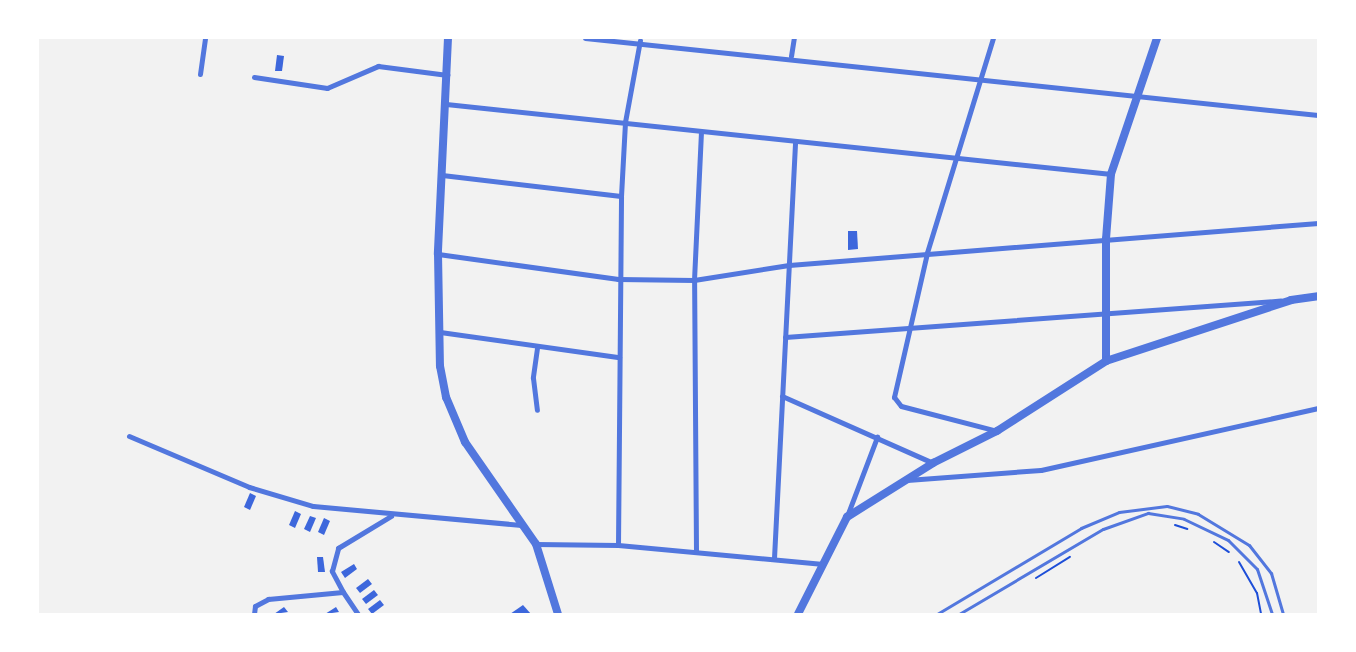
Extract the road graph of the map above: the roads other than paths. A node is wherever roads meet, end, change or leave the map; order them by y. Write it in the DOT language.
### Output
graph roads {
  1 [pos="205,38"];
  2 [pos="448,38"];
  3 [pos="585,38"];
  4 [pos="794,38"];
  5 [pos="993,38"];
  6 [pos="1157,38"];
  7 [pos="640,39"];
  8 [pos="791,56"];
  9 [pos="200,74"];
  10 [pos="447,75"];
  11 [pos="254,77"];
  12 [pos="978,82"];
  13 [pos="1138,98"];
  14 [pos="446,104"];
  15 [pos="1318,115"];
  16 [pos="625,122"];
  17 [pos="701,132"];
  18 [pos="795,142"];
  19 [pos="956,159"];
  20 [pos="1111,174"];
  21 [pos="442,175"];
  22 [pos="620,196"];
  23 [pos="1318,223"];
  24 [pos="1106,239"];
  25 [pos="928,253"];
  26 [pos="438,254"];
  27 [pos="789,265"];
  28 [pos="618,279"];
  29 [pos="694,280"];
  30 [pos="1318,296"];
  31 [pos="1291,300"];
  32 [pos="1104,312"];
  33 [pos="908,330"];
  34 [pos="440,332"];
  35 [pos="786,337"];
  36 [pos="537,348"];
  37 [pos="619,358"];
  38 [pos="1106,361"];
  39 [pos="782,396"];
  40 [pos="1318,408"];
  41 [pos="537,410"];
  42 [pos="997,431"];
  43 [pos="129,436"];
  44 [pos="877,437"];
  45 [pos="932,462"];
  46 [pos="904,480"];
  47 [pos="391,516"];
  48 [pos="847,516"];
  49 [pos="521,525"];
  50 [pos="536,544"];
  51 [pos="618,545"];
  52 [pos="696,552"];
  53 [pos="774,558"];
  54 [pos="823,564"];
  55 [pos="343,592"];
  56 [pos="254,614"];
  57 [pos="358,614"];
  58 [pos="558,614"];
  59 [pos="798,614"];
  60 [pos="937,614"];
  61 [pos="959,614"];
  62 [pos="1272,614"];
  63 [pos="1283,614"];
  1 -- 9 [label="street"];
  2 -- 10 [label="street"];
  3 -- 7 [label="street"];
  4 -- 8 [label="street"];
  5 -- 12 [label="street"];
  6 -- 13 [label="street"];
  7 -- 8 [label="street"];
  7 -- 16 [label="street"];
  8 -- 12 [label="street"];
  10 -- 11 [label="street"];
  10 -- 14 [label="street"];
  12 -- 13 [label="street"];
  12 -- 19 [label="street"];
  13 -- 15 [label="street"];
  13 -- 20 [label="street"];
  14 -- 16 [label="street"];
  14 -- 21 [label="street"];
  16 -- 17 [label="street"];
  16 -- 22 [label="street"];
  17 -- 18 [label="street"];
  17 -- 29 [label="street"];
  18 -- 19 [label="street"];
  18 -- 27 [label="street"];
  19 -- 20 [label="street"];
  19 -- 25 [label="street"];
  20 -- 24 [label="street"];
  21 -- 22 [label="street"];
  21 -- 26 [label="street"];
  22 -- 28 [label="street"];
  23 -- 24 [label="street"];
  24 -- 25 [label="street"];
  24 -- 32 [label="street"];
  25 -- 27 [label="street"];
  25 -- 33 [label="street"];
  26 -- 28 [label="street"];
  26 -- 34 [label="street"];
  27 -- 29 [label="street"];
  27 -- 35 [label="street"];
  28 -- 29 [label="street"];
  28 -- 37 [label="street"];
  29 -- 52 [label="street"];
  30 -- 31 [label="street"];
  31 -- 32 [label="street"];
  31 -- 38 [label="street"];
  32 -- 33 [label="street"];
  32 -- 38 [label="street"];
  33 -- 35 [label="street"];
  33 -- 42 [label="street"];
  34 -- 36 [label="street"];
  34 -- 49 [label="street"];
  35 -- 39 [label="street"];
  36 -- 37 [label="street"];
  36 -- 41 [label="street"];
  37 -- 51 [label="street"];
  38 -- 42 [label="street"];
  39 -- 44 [label="street"];
  39 -- 53 [label="street"];
  40 -- 46 [label="street"];
  42 -- 45 [label="street"];
  43 -- 47 [label="street"];
  44 -- 45 [label="street"];
  44 -- 48 [label="street"];
  45 -- 46 [label="street"];
  46 -- 48 [label="street"];
  47 -- 49 [label="street"];
  47 -- 55 [label="street"];
  48 -- 54 [label="street"];
  49 -- 50 [label="street"];
  50 -- 51 [label="street"];
  50 -- 58 [label="street"];
  51 -- 52 [label="street"];
  52 -- 53 [label="street"];
  53 -- 54 [label="street"];
  54 -- 59 [label="street"];
  55 -- 56 [label="street"];
  55 -- 57 [label="street"];
  60 -- 63 [label="lane"];
  61 -- 62 [label="lane"];
}
